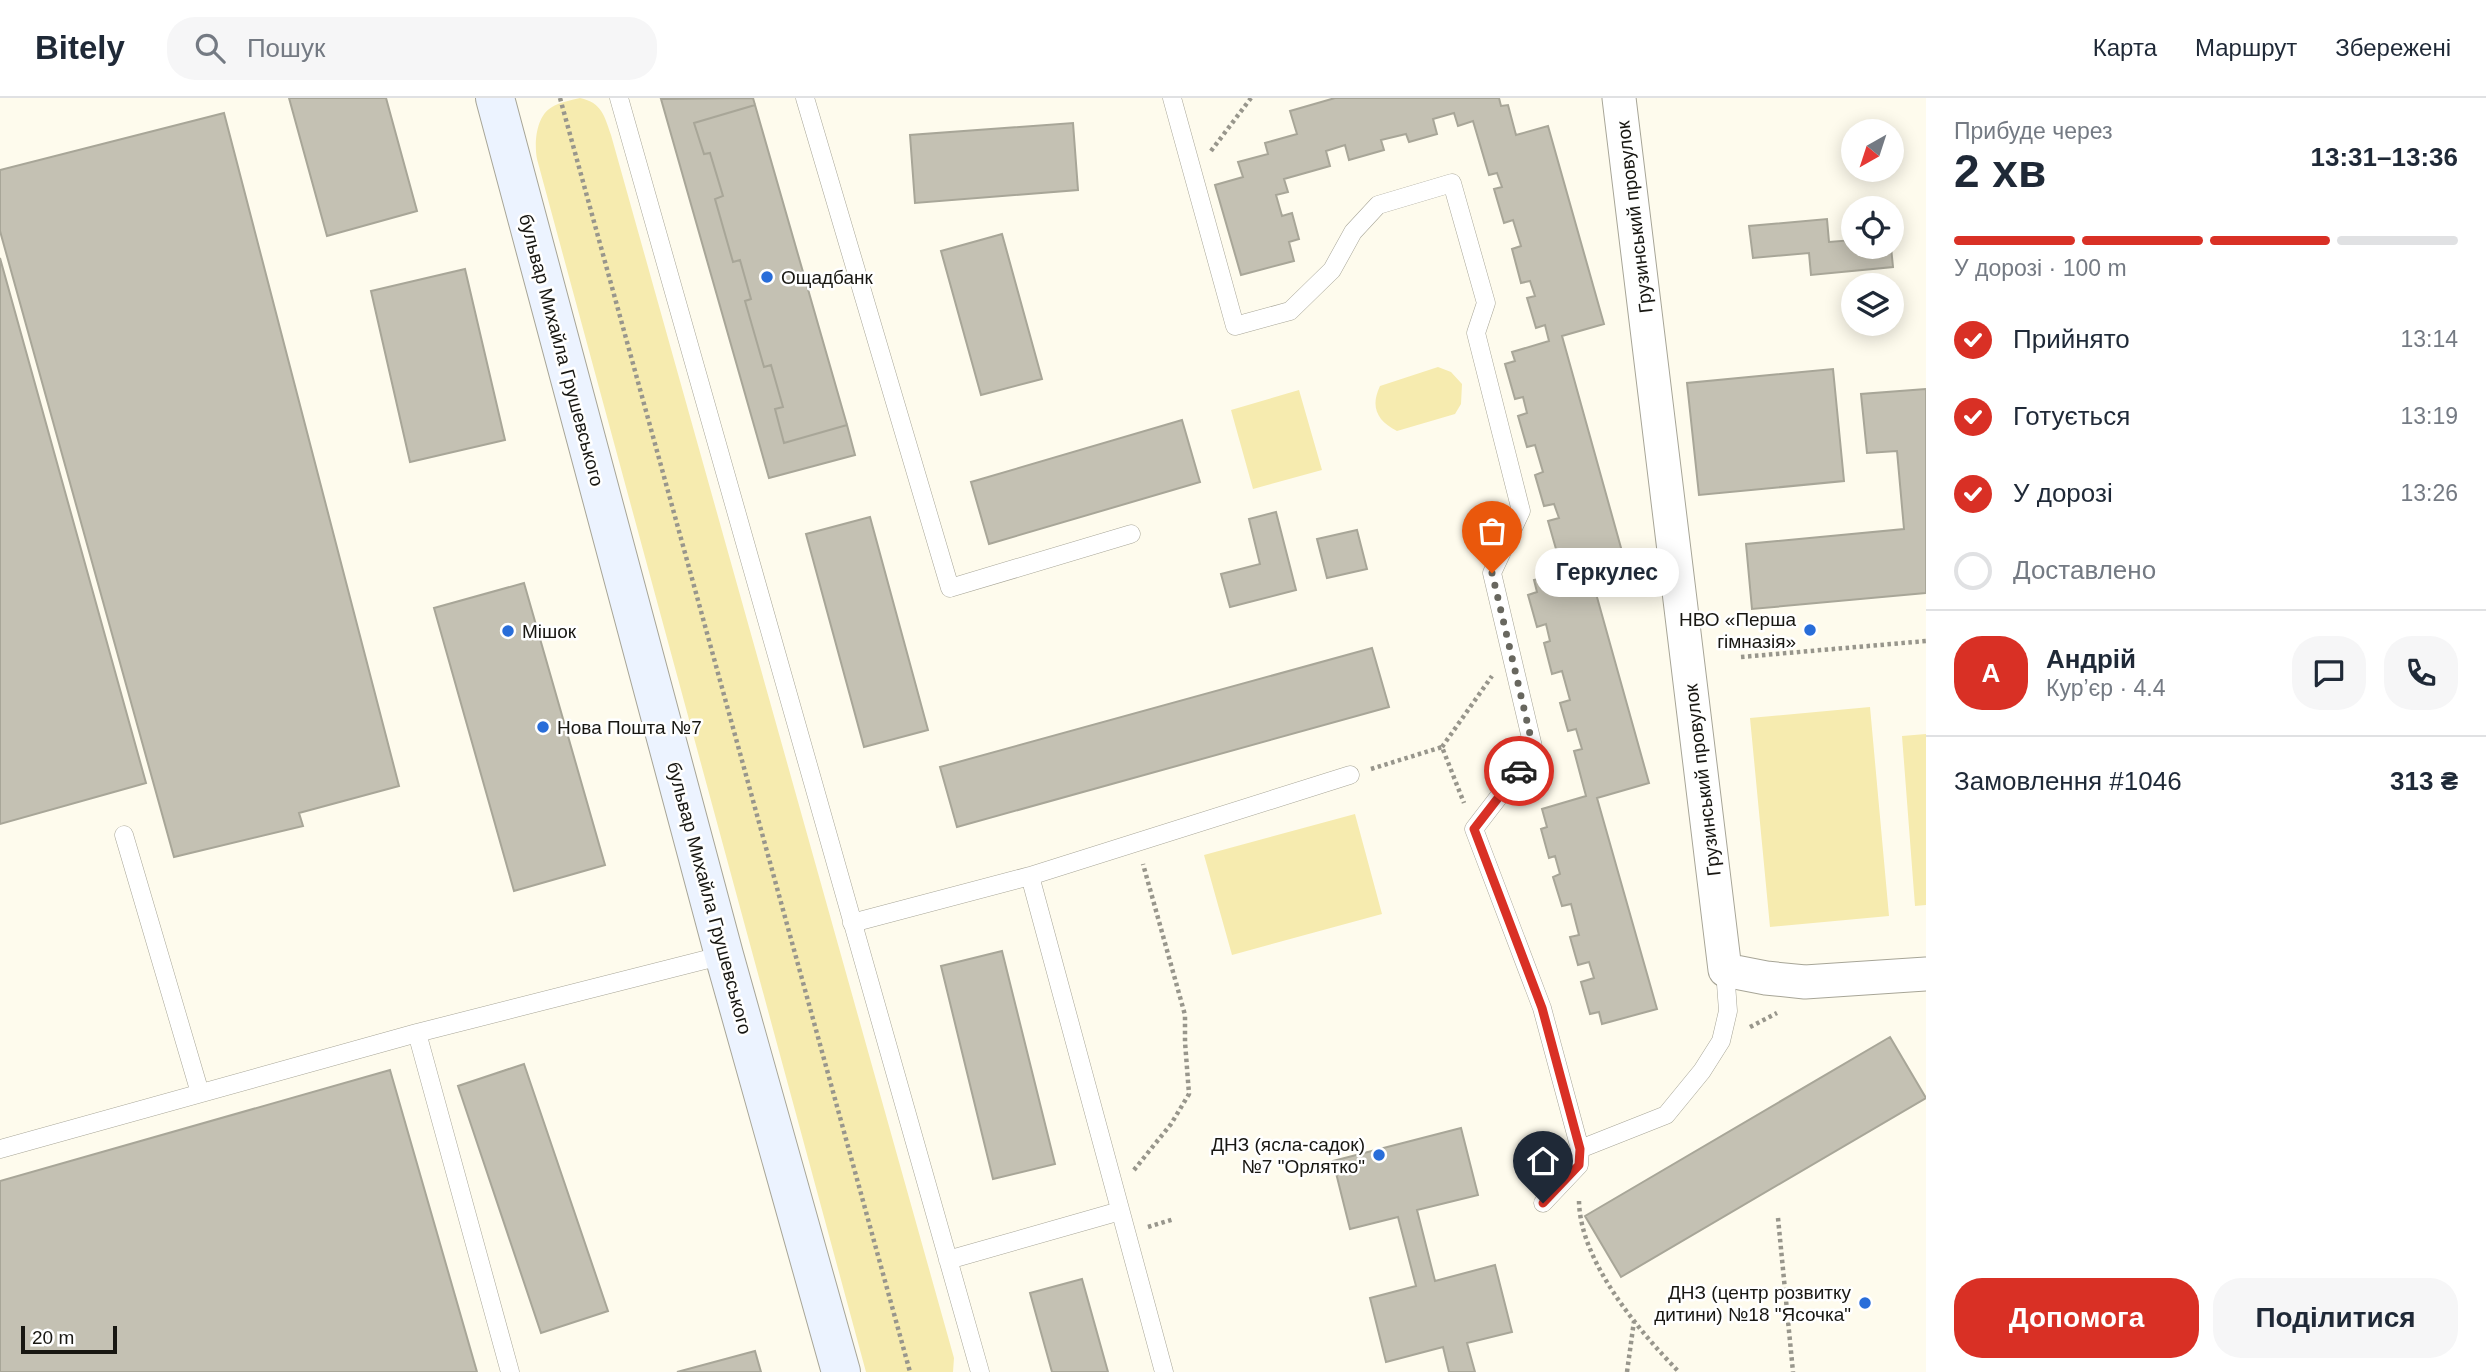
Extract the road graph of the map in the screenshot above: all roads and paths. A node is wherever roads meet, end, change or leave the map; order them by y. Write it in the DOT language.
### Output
graph roads {
  1 [pos="495,98"];
  2 [pos="560,98"];
  3 [pos="619,98"];
  4 [pos="805,98"];
  5 [pos="1172,98"];
  6 [pos="1251,98"];
  7 [pos="1619,98"];
  8 [pos="1193,174"];
  9 [pos="1131,534"];
  10 [pos="1926,641"];
  11 [pos="1511,651"];
  12 [pos="1741,657"];
  13 [pos="1442,747"];
  14 [pos="1350,775"];
  15 [pos="1474,829"];
  16 [pos="124,835"];
  17 [pos="1137,844"];
  18 [pos="1030,876"];
  19 [pos="852,922"];
  20 [pos="724,955"];
  21 [pos="1725,970"];
  22 [pos="1926,974"];
  23 [pos="417,1032"];
  24 [pos="200,1093"];
  25 [pos="0,1149"];
  26 [pos="1580,1157"];
  27 [pos="1115,1193"];
  28 [pos="1543,1203"];
  29 [pos="1121,1211"];
  30 [pos="1778,1218"];
  31 [pos="948,1260"];
  32 [pos="1634,1320"];
  33 [pos="510,1372"];
  34 [pos="841,1372"];
  35 [pos="910,1372"];
  36 [pos="979,1372"];
  37 [pos="1164,1372"];
  38 [pos="1627,1372"];
  39 [pos="1679,1372"];
  40 [pos="1793,1372"];
  1 -- 20 [label="main road, бульвар Михайла Грушевського"];
  2 -- 35 [label="path"];
  3 -- 19 [label="lane"];
  4 -- 9 [label="lane"];
  5 -- 8 [label="lane"];
  6 -- 8 [label="path"];
  7 -- 21 [label="street, Грузинський провулок"];
  8 -- 11 [label="lane"];
  10 -- 12 [label="path"];
  11 -- 13 [label="path"];
  11 -- 15 [label="lane"];
  13 -- 14 [label="path"];
  13 -- 15 [label="path"];
  14 -- 17 [label="lane"];
  15 -- 26 [label="lane"];
  16 -- 24 [label="lane"];
  17 -- 18 [label="lane"];
  17 -- 27 [label="path"];
  18 -- 19 [label="lane"];
  18 -- 27 [label="lane"];
  19 -- 31 [label="lane"];
  20 -- 23 [label="lane"];
  20 -- 34 [label="main road, бульвар Михайла Грушевського"];
  21 -- 22 [label="street"];
  21 -- 26 [label="lane"];
  23 -- 24 [label="lane"];
  23 -- 33 [label="lane"];
  24 -- 25 [label="lane"];
  26 -- 28 [label="lane"];
  26 -- 32 [label="path"];
  27 -- 29 [label="lane"];
  29 -- 31 [label="lane"];
  29 -- 37 [label="lane"];
  30 -- 40 [label="path"];
  31 -- 36 [label="lane"];
  32 -- 38 [label="path"];
  32 -- 39 [label="path"];
}
